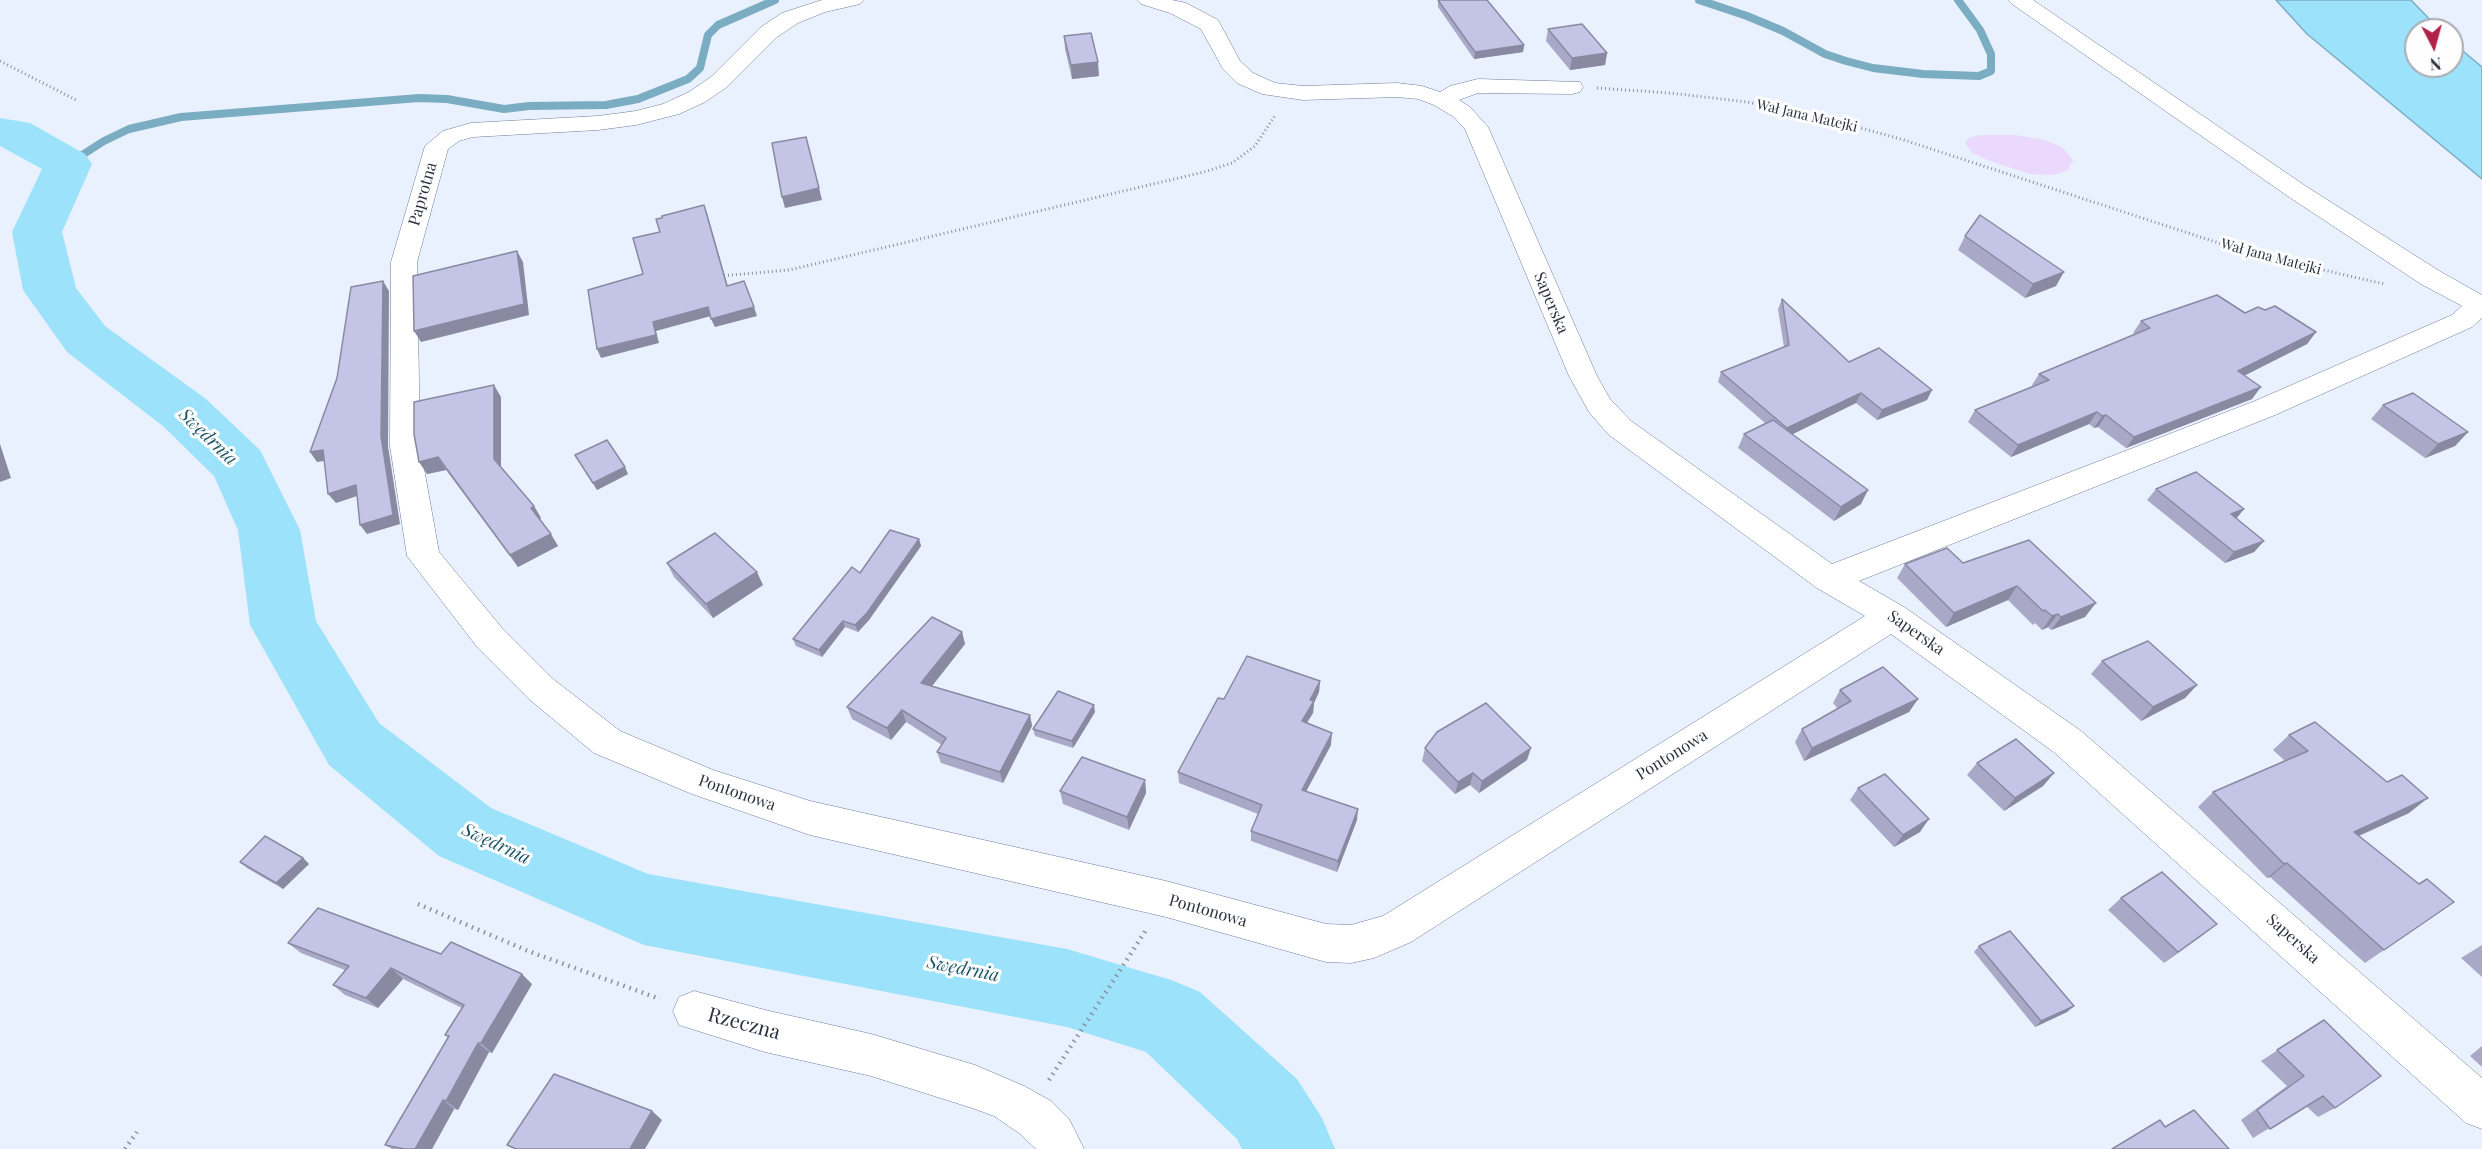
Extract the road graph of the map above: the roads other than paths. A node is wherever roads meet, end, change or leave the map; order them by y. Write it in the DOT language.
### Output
graph roads {
  1 [pos="853,0"];
  2 [pos="1148,0"];
  3 [pos="2019,0"];
  4 [pos="1572,87"];
  5 [pos="1442,100"];
  6 [pos="2481,305"];
  7 [pos="1829,579"];
  8 [pos="1892,616"];
  9 [pos="490,638"];
  10 [pos="694,1011"];
  11 [pos="2482,1107"];
  12 [pos="1062,1149"];
  1 -- 9 [label="street, Paprotna"];
  2 -- 5 [label="street"];
  3 -- 6 [label="street"];
  4 -- 5 [label="street"];
  5 -- 7 [label="street, Saperska"];
  6 -- 7 [label="street"];
  7 -- 8 [label="street, Saperska"];
  8 -- 9 [label="street, Pontonowa"];
  8 -- 11 [label="street, Saperska"];
  10 -- 12 [label="street, Rzeczna"];
}
